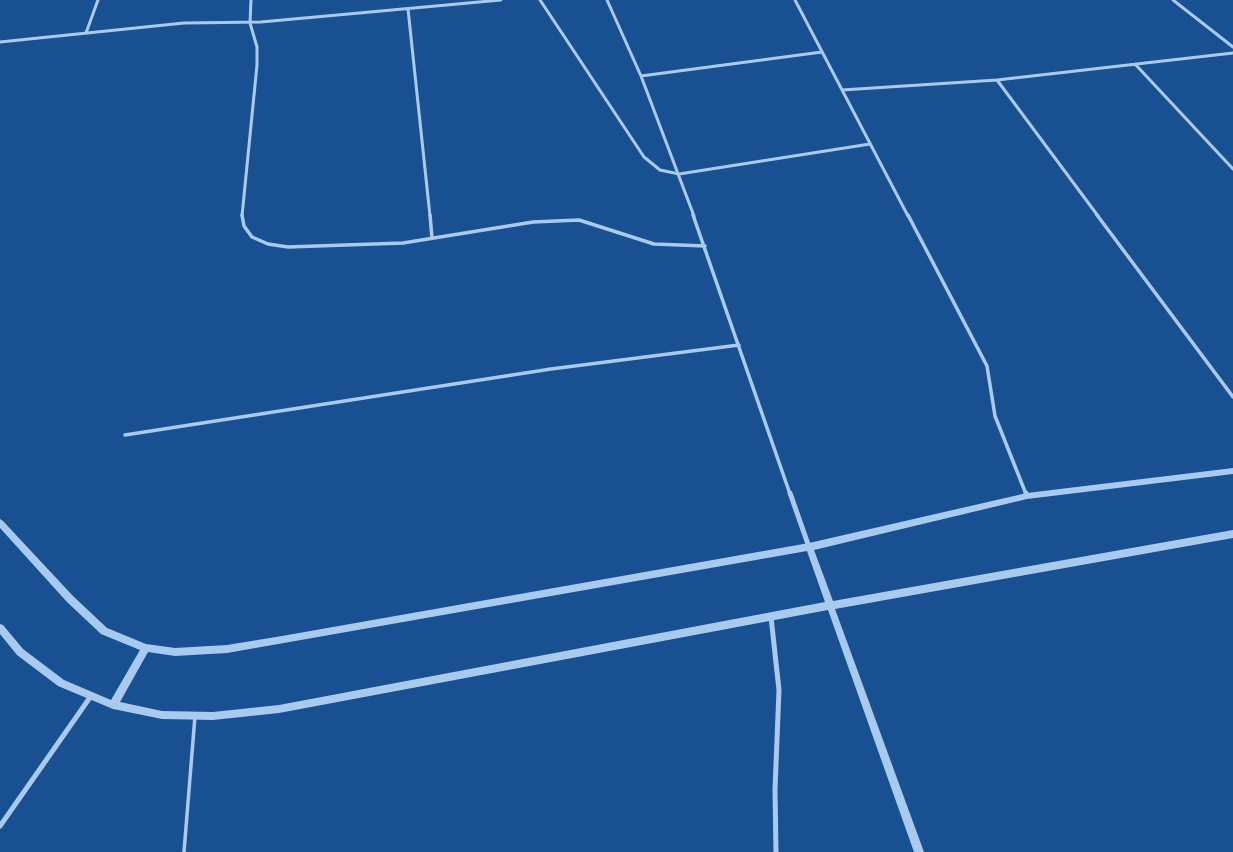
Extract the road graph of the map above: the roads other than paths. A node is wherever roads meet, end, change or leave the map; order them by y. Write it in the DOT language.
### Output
graph roads {
  1 [pos="98,0"];
  2 [pos="250,0"];
  3 [pos="501,0"];
  4 [pos="540,0"];
  5 [pos="607,0"];
  6 [pos="795,0"];
  7 [pos="1173,0"];
  8 [pos="408,9"];
  9 [pos="250,23"];
  10 [pos="86,33"];
  11 [pos="0,42"];
  12 [pos="1233,48"];
  13 [pos="822,52"];
  14 [pos="1233,53"];
  15 [pos="1136,64"];
  16 [pos="641,76"];
  17 [pos="997,80"];
  18 [pos="842,90"];
  19 [pos="870,144"];
  20 [pos="1233,169"];
  21 [pos="679,174"];
  22 [pos="432,238"];
  23 [pos="705,246"];
  24 [pos="739,345"];
  25 [pos="1233,397"];
  26 [pos="125,435"];
  27 [pos="1233,471"];
  28 [pos="1027,496"];
  29 [pos="0,523"];
  30 [pos="1233,534"];
  31 [pos="809,547"];
  32 [pos="830,606"];
  33 [pos="771,616"];
  34 [pos="0,628"];
  35 [pos="146,648"];
  36 [pos="91,696"];
  37 [pos="113,706"];
  38 [pos="195,716"];
  39 [pos="0,826"];
  40 [pos="184,852"];
  41 [pos="776,852"];
  42 [pos="919,852"];
  1 -- 10 [label="street"];
  2 -- 9 [label="street"];
  3 -- 8 [label="street"];
  4 -- 21 [label="street"];
  5 -- 16 [label="street"];
  6 -- 13 [label="street"];
  7 -- 12 [label="street"];
  8 -- 9 [label="street"];
  8 -- 22 [label="street"];
  9 -- 10 [label="street"];
  9 -- 22 [label="street"];
  10 -- 11 [label="street"];
  13 -- 16 [label="street"];
  13 -- 18 [label="street"];
  14 -- 15 [label="street"];
  15 -- 17 [label="street"];
  15 -- 20 [label="street"];
  16 -- 21 [label="street"];
  17 -- 18 [label="street"];
  17 -- 25 [label="street"];
  18 -- 19 [label="street"];
  19 -- 21 [label="street"];
  19 -- 28 [label="street"];
  21 -- 23 [label="street"];
  22 -- 23 [label="street"];
  23 -- 24 [label="street"];
  24 -- 26 [label="street"];
  24 -- 31 [label="street"];
  27 -- 28 [label="street"];
  28 -- 31 [label="street"];
  29 -- 35 [label="street"];
  30 -- 32 [label="street"];
  31 -- 32 [label="street"];
  31 -- 35 [label="street"];
  32 -- 33 [label="street"];
  32 -- 42 [label="street"];
  33 -- 38 [label="street"];
  33 -- 41 [label="street"];
  34 -- 36 [label="street"];
  35 -- 37 [label="street"];
  36 -- 37 [label="street"];
  36 -- 39 [label="street"];
  37 -- 38 [label="street"];
  38 -- 40 [label="lane"];
}
